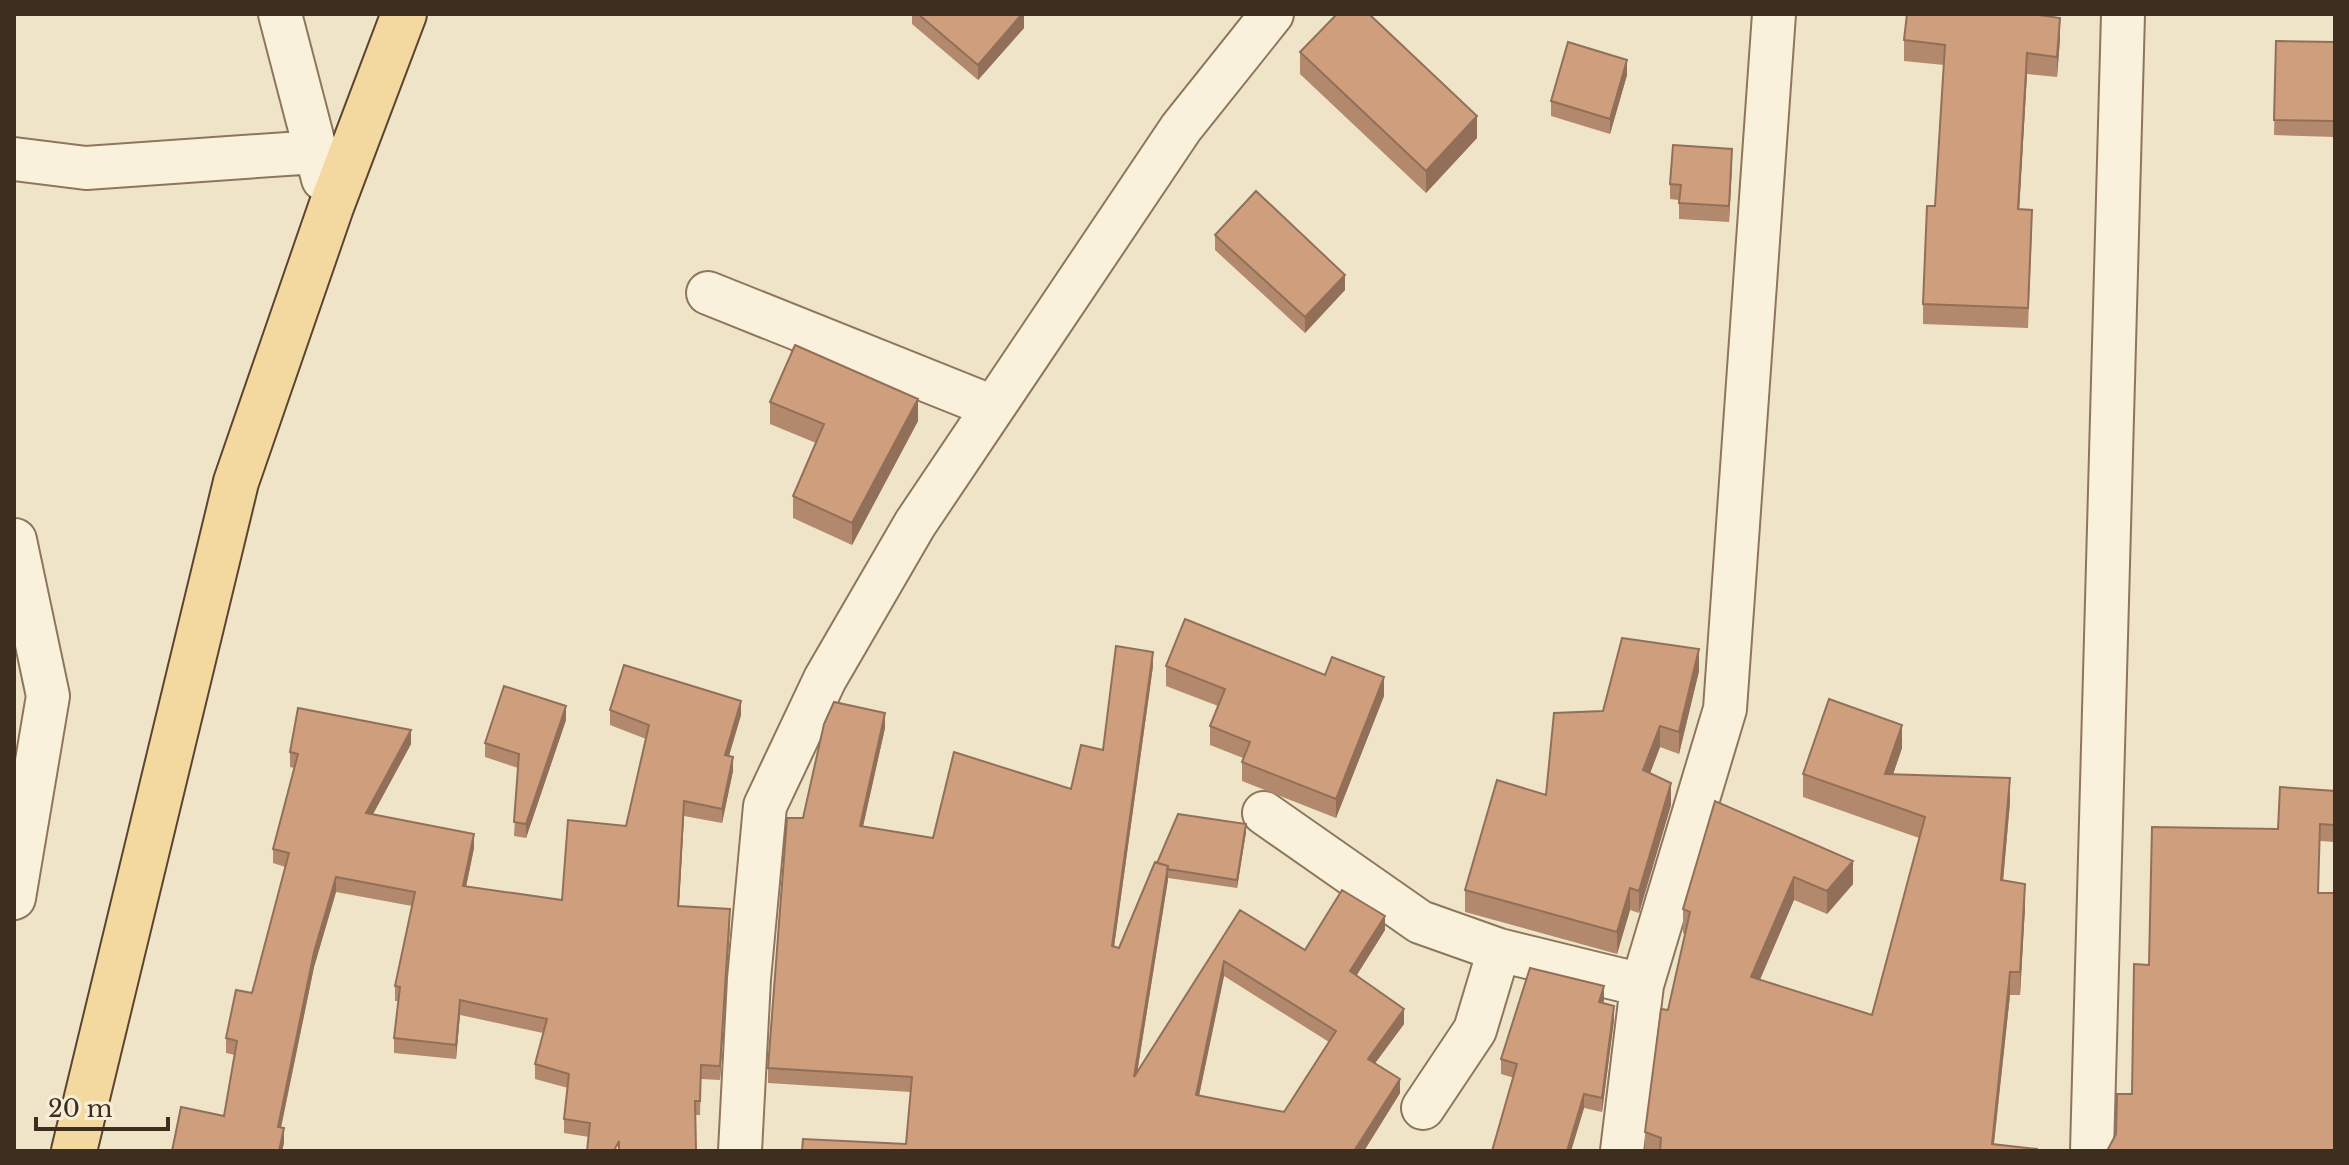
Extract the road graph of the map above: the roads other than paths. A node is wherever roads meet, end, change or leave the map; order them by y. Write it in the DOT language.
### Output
graph roads {
  1 [pos="280,14"];
  2 [pos="404,14"];
  3 [pos="1272,14"];
  4 [pos="1774,14"];
  5 [pos="2123,14"];
  6 [pos="316,152"];
  7 [pos="14,159"];
  8 [pos="331,207"];
  9 [pos="708,293"];
  10 [pos="993,407"];
  11 [pos="15,540"];
  12 [pos="1264,813"];
  13 [pos="14,898"];
  14 [pos="1499,950"];
  15 [pos="1642,985"];
  16 [pos="1423,1108"];
  17 [pos="74,1151"];
  18 [pos="740,1151"];
  19 [pos="1622,1151"];
  20 [pos="2092,1151"];
  1 -- 6 [label="street"];
  2 -- 8 [label="main road"];
  3 -- 10 [label="street"];
  4 -- 15 [label="street"];
  5 -- 20 [label="street"];
  6 -- 7 [label="street"];
  6 -- 8 [label="street"];
  8 -- 17 [label="main road"];
  9 -- 10 [label="street"];
  10 -- 18 [label="street"];
  11 -- 13 [label="street"];
  12 -- 14 [label="street"];
  14 -- 15 [label="street"];
  14 -- 16 [label="street"];
  15 -- 19 [label="street"];
}
